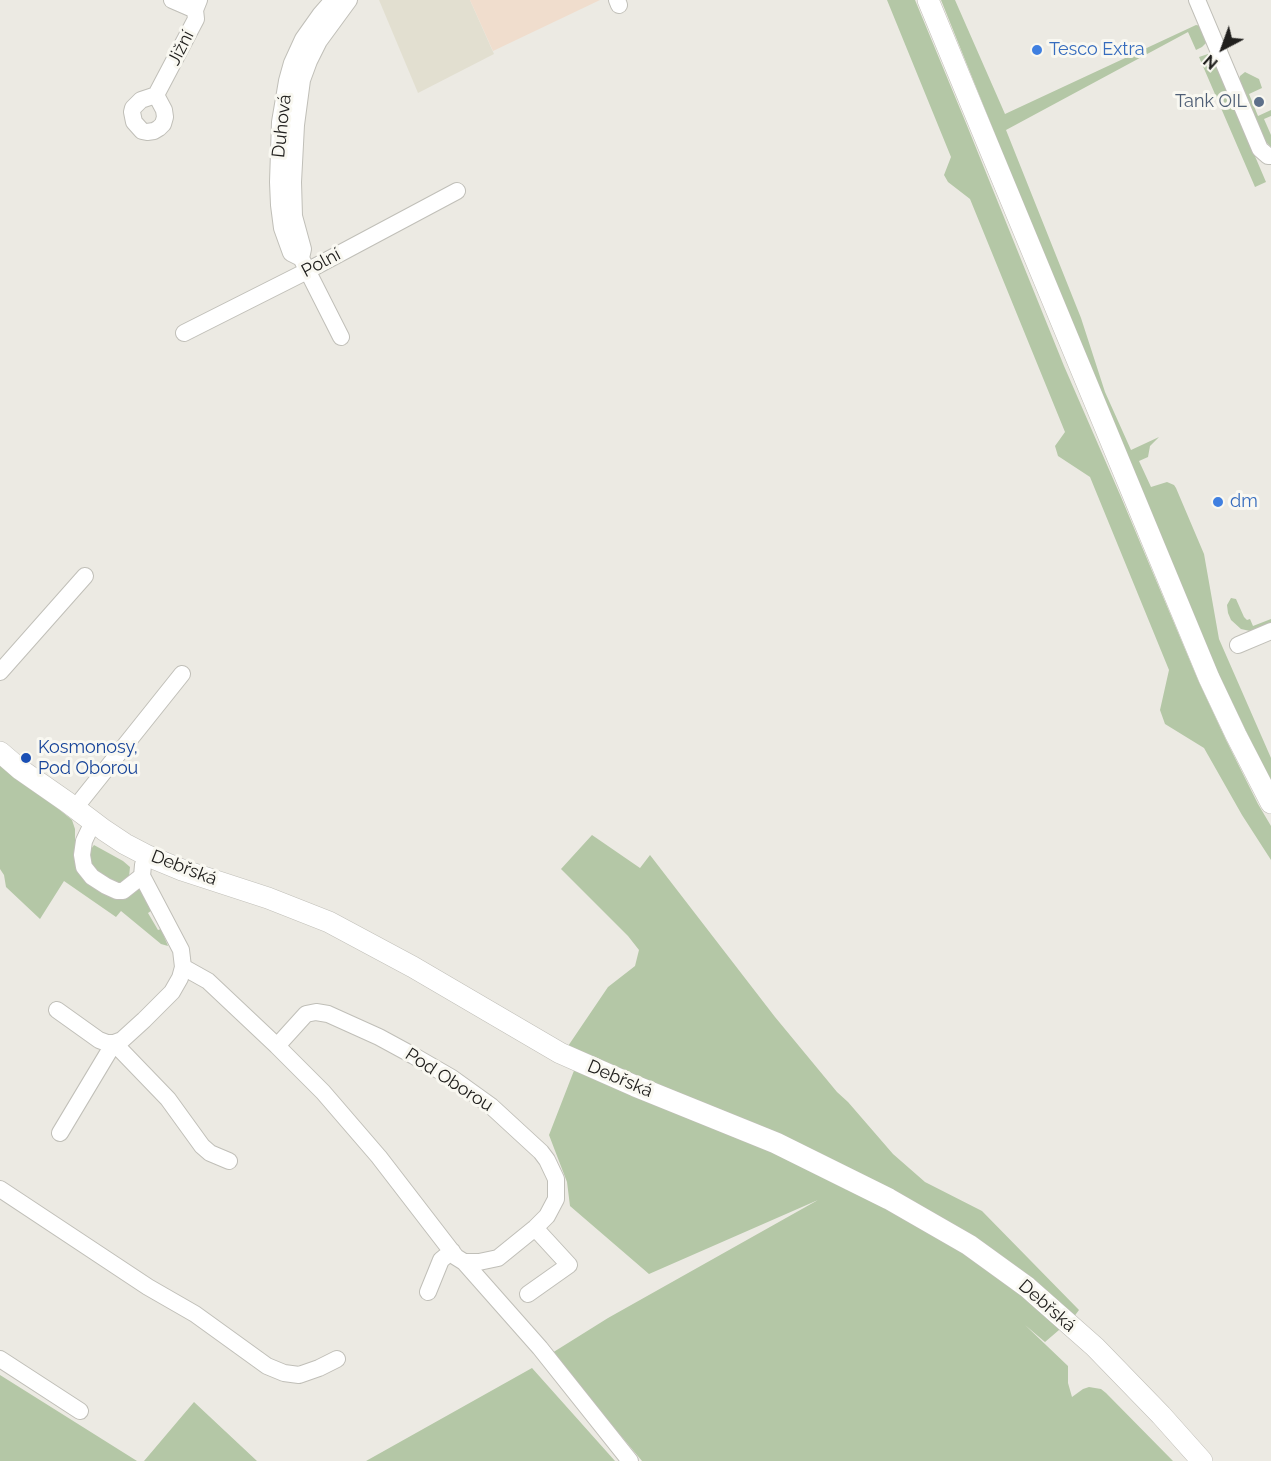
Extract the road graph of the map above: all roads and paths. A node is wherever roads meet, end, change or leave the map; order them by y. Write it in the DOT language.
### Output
graph roads {
  1 [pos="172,0"];
  2 [pos="333,0"];
  3 [pos="349,0"];
  4 [pos="928,0"];
  5 [pos="1197,0"];
  6 [pos="197,5"];
  7 [pos="156,95"];
  8 [pos="1271,156"];
  9 [pos="285,182"];
  10 [pos="457,191"];
  11 [pos="304,264"];
  12 [pos="184,333"];
  13 [pos="341,337"];
  14 [pos="85,576"];
  15 [pos="1271,631"];
  16 [pos="1238,645"];
  17 [pos="0,672"];
  18 [pos="182,674"];
  19 [pos="0,752"];
  20 [pos="1271,803"];
  21 [pos="75,808"];
  22 [pos="93,822"];
  23 [pos="148,856"];
  24 [pos="142,876"];
  25 [pos="183,967"];
  26 [pos="57,1011"];
  27 [pos="114,1043"];
  28 [pos="277,1046"];
  29 [pos="60,1133"];
  30 [pos="229,1161"];
  31 [pos="0,1189"];
  32 [pos="535,1228"];
  33 [pos="458,1256"];
  34 [pos="428,1292"];
  35 [pos="528,1294"];
  36 [pos="0,1359"];
  37 [pos="337,1359"];
  38 [pos="80,1412"];
  39 [pos="630,1461"];
  40 [pos="1202,1461"];
  1 -- 6 [label="street"];
  2 -- 9 [label="street, Duhová"];
  3 -- 9 [label="street, Duhová"];
  4 -- 20 [label="main road"];
  5 -- 8 [label="street"];
  6 -- 7 [label="street, Jižní"];
  9 -- 11 [label="street, Duhová"];
  10 -- 11 [label="street, Polní"];
  11 -- 12 [label="street, Polní"];
  11 -- 13 [label="street, Duhová"];
  14 -- 17 [label="street"];
  15 -- 16 [label="street"];
  18 -- 21 [label="street"];
  19 -- 21 [label="main road, Debřská"];
  21 -- 22 [label="main road, Debřská"];
  22 -- 23 [label="main road, Debřská"];
  22 -- 24 [label="street"];
  23 -- 24 [label="street"];
  23 -- 40 [label="main road, Debřská"];
  24 -- 25 [label="street"];
  25 -- 27 [label="street"];
  25 -- 28 [label="street"];
  26 -- 27 [label="street"];
  27 -- 29 [label="street"];
  27 -- 30 [label="street"];
  28 -- 32 [label="street, Pod Oborou"];
  28 -- 33 [label="street"];
  31 -- 37 [label="street"];
  32 -- 33 [label="street, Pod Oborou"];
  32 -- 35 [label="street"];
  33 -- 34 [label="street"];
  33 -- 39 [label="street"];
  36 -- 38 [label="street"];
}
